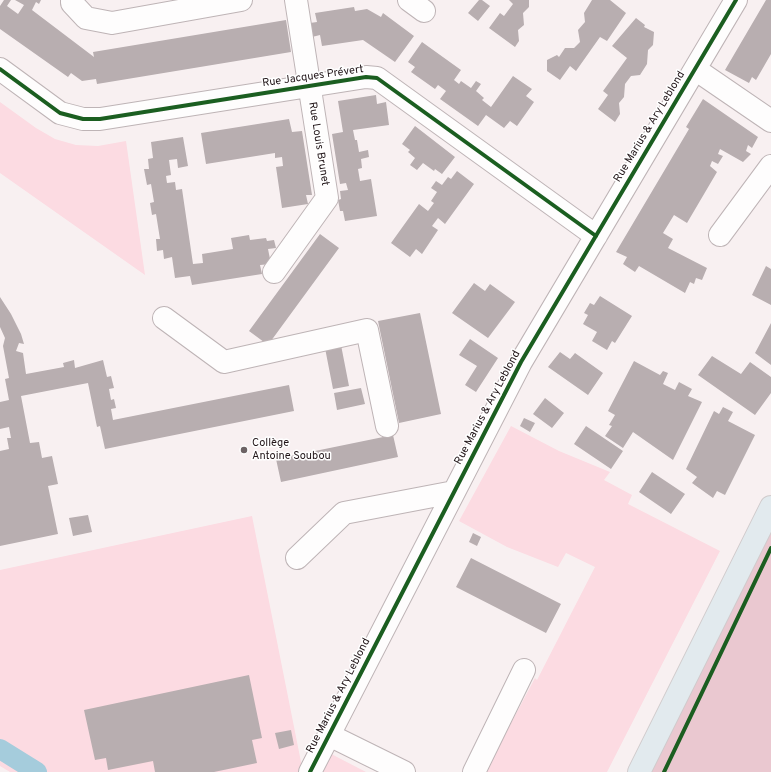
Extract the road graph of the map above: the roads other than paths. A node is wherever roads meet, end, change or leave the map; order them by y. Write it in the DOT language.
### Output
graph roads {
  1 [pos="72,0"];
  2 [pos="242,0"];
  3 [pos="296,0"];
  4 [pos="736,0"];
  5 [pos="0,69"];
  6 [pos="695,69"];
  7 [pos="309,86"];
  8 [pos="771,121"];
  9 [pos="771,166"];
  10 [pos="720,235"];
  11 [pos="596,236"];
  12 [pos="274,272"];
  13 [pos="164,318"];
  14 [pos="387,426"];
  15 [pos="454,492"];
  16 [pos="771,507"];
  17 [pos="297,558"];
  18 [pos="524,670"];
  19 [pos="329,736"];
  20 [pos="310,772"];
  21 [pos="404,772"];
  22 [pos="474,772"];
  23 [pos="639,772"];
  1 -- 2 [label="street"];
  3 -- 7 [label="street, Rue Louis Brunet"];
  4 -- 6 [label="street, Rue Marius & Ary Leblond"];
  5 -- 7 [label="street, Rue Jacques Prévert"];
  6 -- 8 [label="street"];
  6 -- 11 [label="street, Rue Marius & Ary Leblond"];
  7 -- 11 [label="street, Rue Jacques Prévert"];
  7 -- 12 [label="street, Rue Louis Brunet"];
  9 -- 10 [label="street"];
  11 -- 15 [label="street, Rue Marius & Ary Leblond"];
  13 -- 14 [label="street"];
  15 -- 17 [label="street"];
  15 -- 19 [label="street, Rue Marius & Ary Leblond"];
  16 -- 23 [label="main road"];
  18 -- 22 [label="street"];
  19 -- 20 [label="street, Rue Marius & Ary Leblond"];
  19 -- 21 [label="street"];
}
